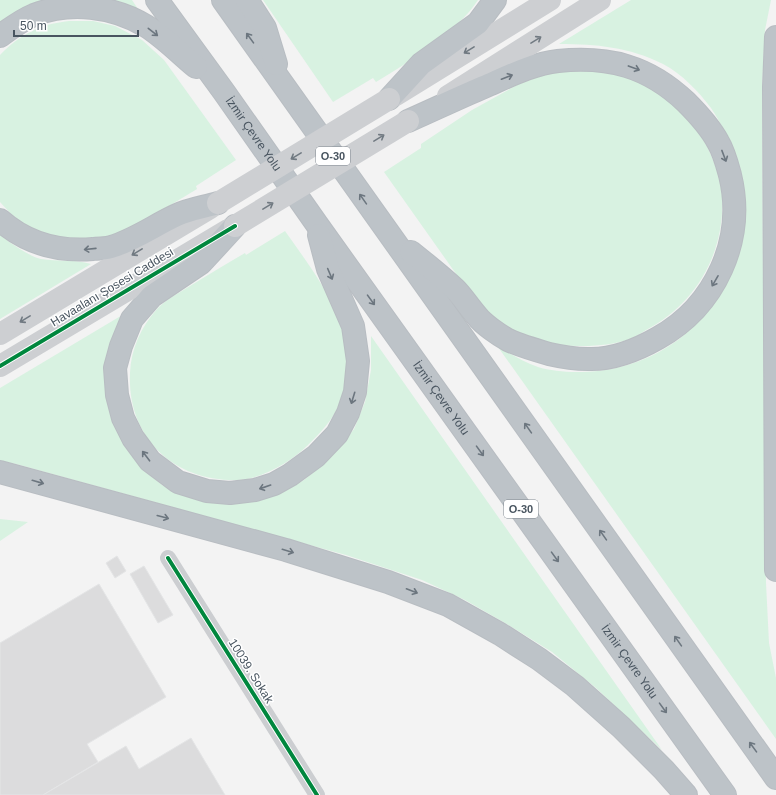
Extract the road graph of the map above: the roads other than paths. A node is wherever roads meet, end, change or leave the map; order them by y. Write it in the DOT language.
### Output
graph roads {
  1 [pos="157,0"];
  2 [pos="223,0"];
  3 [pos="247,0"];
  4 [pos="495,0"];
  5 [pos="550,0"];
  6 [pos="600,0"];
  7 [pos="0,36"];
  8 [pos="776,37"];
  9 [pos="281,81"];
  10 [pos="224,92"];
  11 [pos="389,99"];
  12 [pos="408,121"];
  13 [pos="218,203"];
  14 [pos="0,220"];
  15 [pos="316,223"];
  16 [pos="235,226"];
  17 [pos="386,231"];
  18 [pos="0,334"];
  19 [pos="0,366"];
  20 [pos="0,472"];
  21 [pos="168,558"];
  22 [pos="776,570"];
  23 [pos="776,778"];
  24 [pos="317,795"];
  25 [pos="686,795"];
  26 [pos="725,795"];
  1 -- 10 [label="highway, İzmir Çevre Yolu / O-30"];
  9 -- 2 [label="highway, O-30, one-way"];
  3 -- 9 [label="highway"];
  4 -- 11 [label="highway"];
  5 -- 11 [label="main road, Havaalanı Şosesi Caddesi, one-way"];
  12 -- 6 [label="main road, Havaalanı Şosesi Caddesi, one-way"];
  7 -- 10 [label="highway, one-way"];
  8 -- 22 [label="highway"];
  17 -- 9 [label="highway, O-30, one-way"];
  10 -- 15 [label="highway, İzmir Çevre Yolu / O-30"];
  11 -- 13 [label="main road, Havaalanı Şosesi Caddesi, one-way, bridge"];
  16 -- 12 [label="main road, Havaalanı Şosesi Caddesi, one-way, bridge"];
  12 -- 17 [label="highway, one-way"];
  13 -- 14 [label="highway, one-way"];
  13 -- 18 [label="main road, Havaalanı Şosesi Caddesi, one-way"];
  15 -- 16 [label="highway, one-way"];
  15 -- 26 [label="highway, İzmir Çevre Yolu / O-30, one-way"];
  16 -- 19 [label="main road, Havaalanı Şosesi Caddesi"];
  23 -- 17 [label="highway, O-30, one-way"];
  20 -- 25 [label="highway, one-way"];
  21 -- 24 [label="street, 10039. Sokak"];
}
